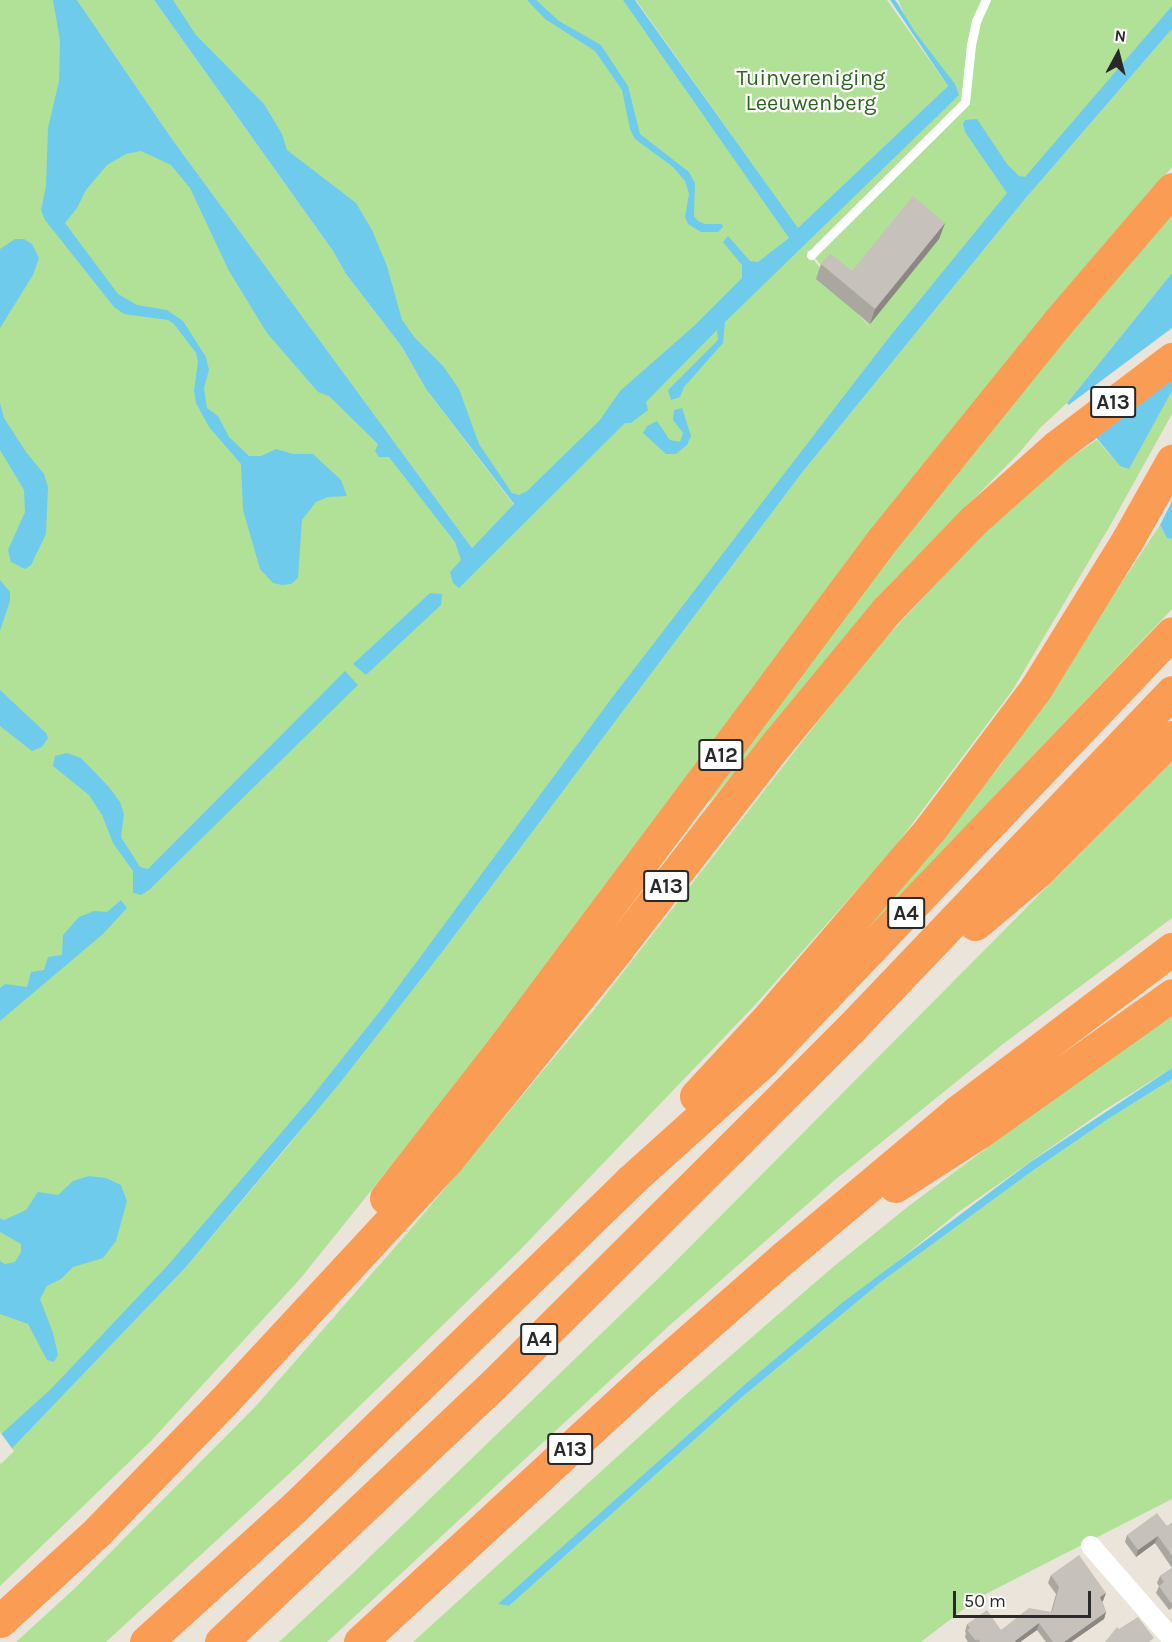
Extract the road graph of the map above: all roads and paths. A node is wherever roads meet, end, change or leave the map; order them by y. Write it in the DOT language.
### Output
graph roads {
  1 [pos="986,0"];
  2 [pos="1172,189"];
  3 [pos="812,255"];
  4 [pos="1172,358"];
  5 [pos="1172,461"];
  6 [pos="1172,633"];
  7 [pos="1172,692"];
  8 [pos="1172,737"];
  9 [pos="1172,949"];
  10 [pos="1172,995"];
  11 [pos="850,1029"];
  12 [pos="630,1182"];
  13 [pos="783,1257"];
  14 [pos="286,1333"];
  15 [pos="1091,1546"];
  16 [pos="0,1621"];
  17 [pos="1172,1639"];
  18 [pos="146,1642"];
  19 [pos="221,1642"];
  20 [pos="360,1642"];
  1 -- 3 [label="lane"];
  2 -- 14 [label="highway, A12"];
  4 -- 14 [label="highway, A13"];
  5 -- 12 [label="highway"];
  6 -- 12 [label="highway, A4"];
  7 -- 11 [label="highway, A4"];
  8 -- 11 [label="highway, A4"];
  9 -- 13 [label="highway, A13"];
  10 -- 13 [label="highway, A13"];
  11 -- 19 [label="highway, A4"];
  12 -- 18 [label="highway, A4"];
  13 -- 20 [label="highway, A13"];
  14 -- 16 [label="highway, A13"];
  15 -- 17 [label="street"];
}
